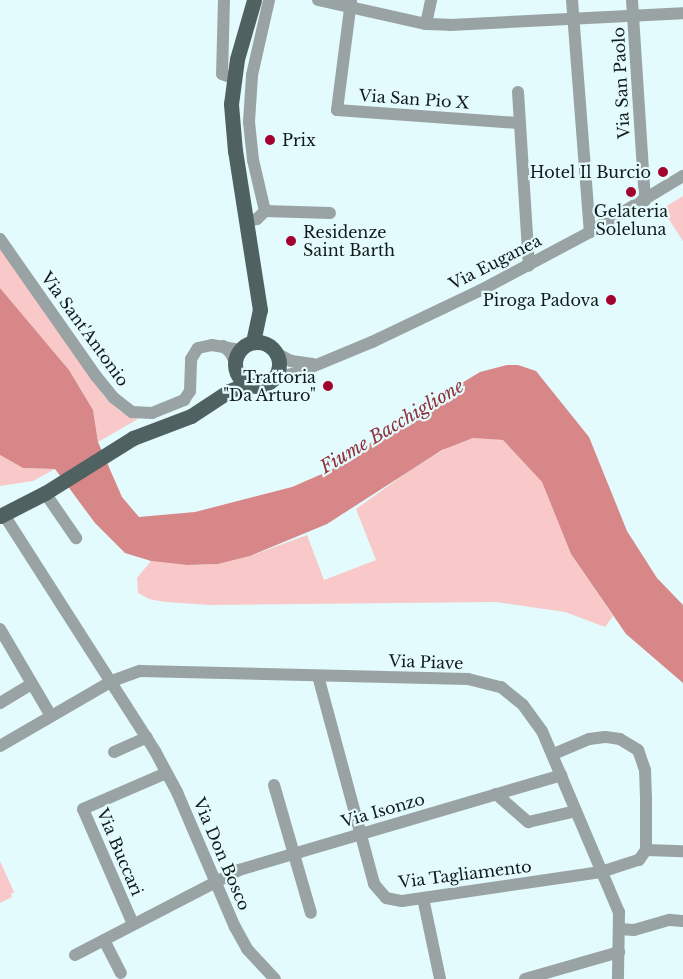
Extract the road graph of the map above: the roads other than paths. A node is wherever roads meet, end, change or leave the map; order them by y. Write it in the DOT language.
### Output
graph roads {
  1 [pos="224,0"];
  2 [pos="255,0"];
  3 [pos="269,0"];
  4 [pos="318,0"];
  5 [pos="431,0"];
  6 [pos="572,0"];
  7 [pos="632,0"];
  8 [pos="350,4"];
  9 [pos="683,13"];
  10 [pos="633,15"];
  11 [pos="574,19"];
  12 [pos="426,24"];
  13 [pos="233,78"];
  14 [pos="518,92"];
  15 [pos="520,123"];
  16 [pos="683,176"];
  17 [pos="645,201"];
  18 [pos="243,204"];
  19 [pos="263,206"];
  20 [pos="330,213"];
  21 [pos="246,221"];
  22 [pos="590,232"];
  23 [pos="0,239"];
  24 [pos="529,266"];
  25 [pos="260,310"];
  26 [pos="274,351"];
  27 [pos="241,355"];
  28 [pos="314,364"];
  29 [pos="273,379"];
  30 [pos="247,384"];
  31 [pos="215,400"];
  32 [pos="45,493"];
  33 [pos="2,518"];
  34 [pos="76,538"];
  35 [pos="2,636"];
  36 [pos="318,676"];
  37 [pos="112,681"];
  38 [pos="32,684"];
  39 [pos="0,703"];
  40 [pos="51,716"];
  41 [pos="147,737"];
  42 [pos="0,746"];
  43 [pos="114,752"];
  44 [pos="553,754"];
  45 [pos="166,772"];
  46 [pos="561,775"];
  47 [pos="274,785"];
  48 [pos="496,794"];
  49 [pos="576,811"];
  50 [pos="360,834"];
  51 [pos="646,850"];
  52 [pos="683,851"];
  53 [pos="292,855"];
  54 [pos="602,872"];
  55 [pos="215,881"];
  56 [pos="423,898"];
  57 [pos="310,913"];
  58 [pos="683,921"];
  59 [pos="133,924"];
  60 [pos="620,929"];
  61 [pos="104,940"];
  62 [pos="619,952"];
  63 [pos="75,954"];
  64 [pos="121,973"];
  65 [pos="275,979"];
  66 [pos="440,979"];
  67 [pos="525,979"];
  68 [pos="618,979"];
  1 -- 13 [label="street"];
  2 -- 13 [label="main road"];
  3 -- 19 [label="street"];
  4 -- 8 [label="street"];
  5 -- 12 [label="street"];
  6 -- 11 [label="street"];
  7 -- 10 [label="street, Via San Paolo"];
  8 -- 12 [label="street"];
  8 -- 15 [label="street, Via San Pio X"];
  9 -- 10 [label="street"];
  10 -- 11 [label="street"];
  10 -- 17 [label="street, Via San Paolo"];
  11 -- 12 [label="street"];
  11 -- 22 [label="street"];
  13 -- 18 [label="main road"];
  14 -- 15 [label="street"];
  15 -- 24 [label="street"];
  16 -- 17 [label="street, Via Euganea"];
  17 -- 22 [label="street, Via Euganea"];
  18 -- 19 [label="street"];
  18 -- 21 [label="main road"];
  19 -- 20 [label="street"];
  19 -- 21 [label="street"];
  21 -- 25 [label="main road"];
  22 -- 24 [label="street, Via Euganea"];
  23 -- 27 [label="street, Via Sant'Antonio"];
  24 -- 28 [label="street, Via Euganea"];
  25 -- 26 [label="main road"];
  25 -- 27 [label="main road, Via Euganea"];
  26 -- 27 [label="main road"];
  26 -- 28 [label="street"];
  26 -- 29 [label="main road"];
  27 -- 30 [label="main road"];
  27 -- 31 [label="main road, Via Euganea"];
  28 -- 29 [label="street, Via Euganea"];
  29 -- 30 [label="main road, Via Euganea"];
  30 -- 31 [label="main road, Via Euganea"];
  31 -- 32 [label="main road, Via Euganea"];
  32 -- 33 [label="main road, Via Euganea"];
  32 -- 34 [label="street"];
  33 -- 37 [label="street, Via Don Bosco"];
  35 -- 38 [label="street"];
  36 -- 37 [label="street, Via Piave"];
  36 -- 44 [label="street, Via Piave"];
  36 -- 50 [label="street, Via Tagliamento"];
  37 -- 40 [label="street, Via Piave"];
  37 -- 41 [label="street, Via Don Bosco"];
  38 -- 39 [label="street"];
  38 -- 40 [label="street"];
  40 -- 42 [label="street, Via Piave"];
  41 -- 43 [label="street"];
  41 -- 45 [label="street, Via Don Bosco"];
  44 -- 46 [label="street, Via Piave"];
  44 -- 51 [label="street"];
  45 -- 55 [label="street, Via Don Bosco"];
  45 -- 59 [label="street, Via Buccari"];
  46 -- 48 [label="street, Via Isonzo"];
  46 -- 49 [label="street, Via Piave"];
  47 -- 53 [label="street"];
  48 -- 49 [label="street"];
  48 -- 50 [label="street, Via Isonzo"];
  49 -- 54 [label="street, Via Piave"];
  50 -- 53 [label="street, Via Isonzo"];
  50 -- 56 [label="street, Via Tagliamento"];
  51 -- 52 [label="street"];
  51 -- 54 [label="street, Via Tagliamento"];
  53 -- 55 [label="street, Via Isonzo"];
  53 -- 57 [label="street"];
  54 -- 56 [label="street, Via Tagliamento"];
  54 -- 60 [label="street, Via Piave"];
  55 -- 59 [label="street, Via Isonzo"];
  55 -- 65 [label="street, Via Don Bosco"];
  56 -- 66 [label="street"];
  58 -- 60 [label="street"];
  59 -- 61 [label="street, Via Isonzo"];
  60 -- 62 [label="street, Via Piave"];
  61 -- 63 [label="street, Via Isonzo"];
  61 -- 64 [label="street"];
  62 -- 67 [label="street"];
  62 -- 68 [label="street, Via Piave"];
}
